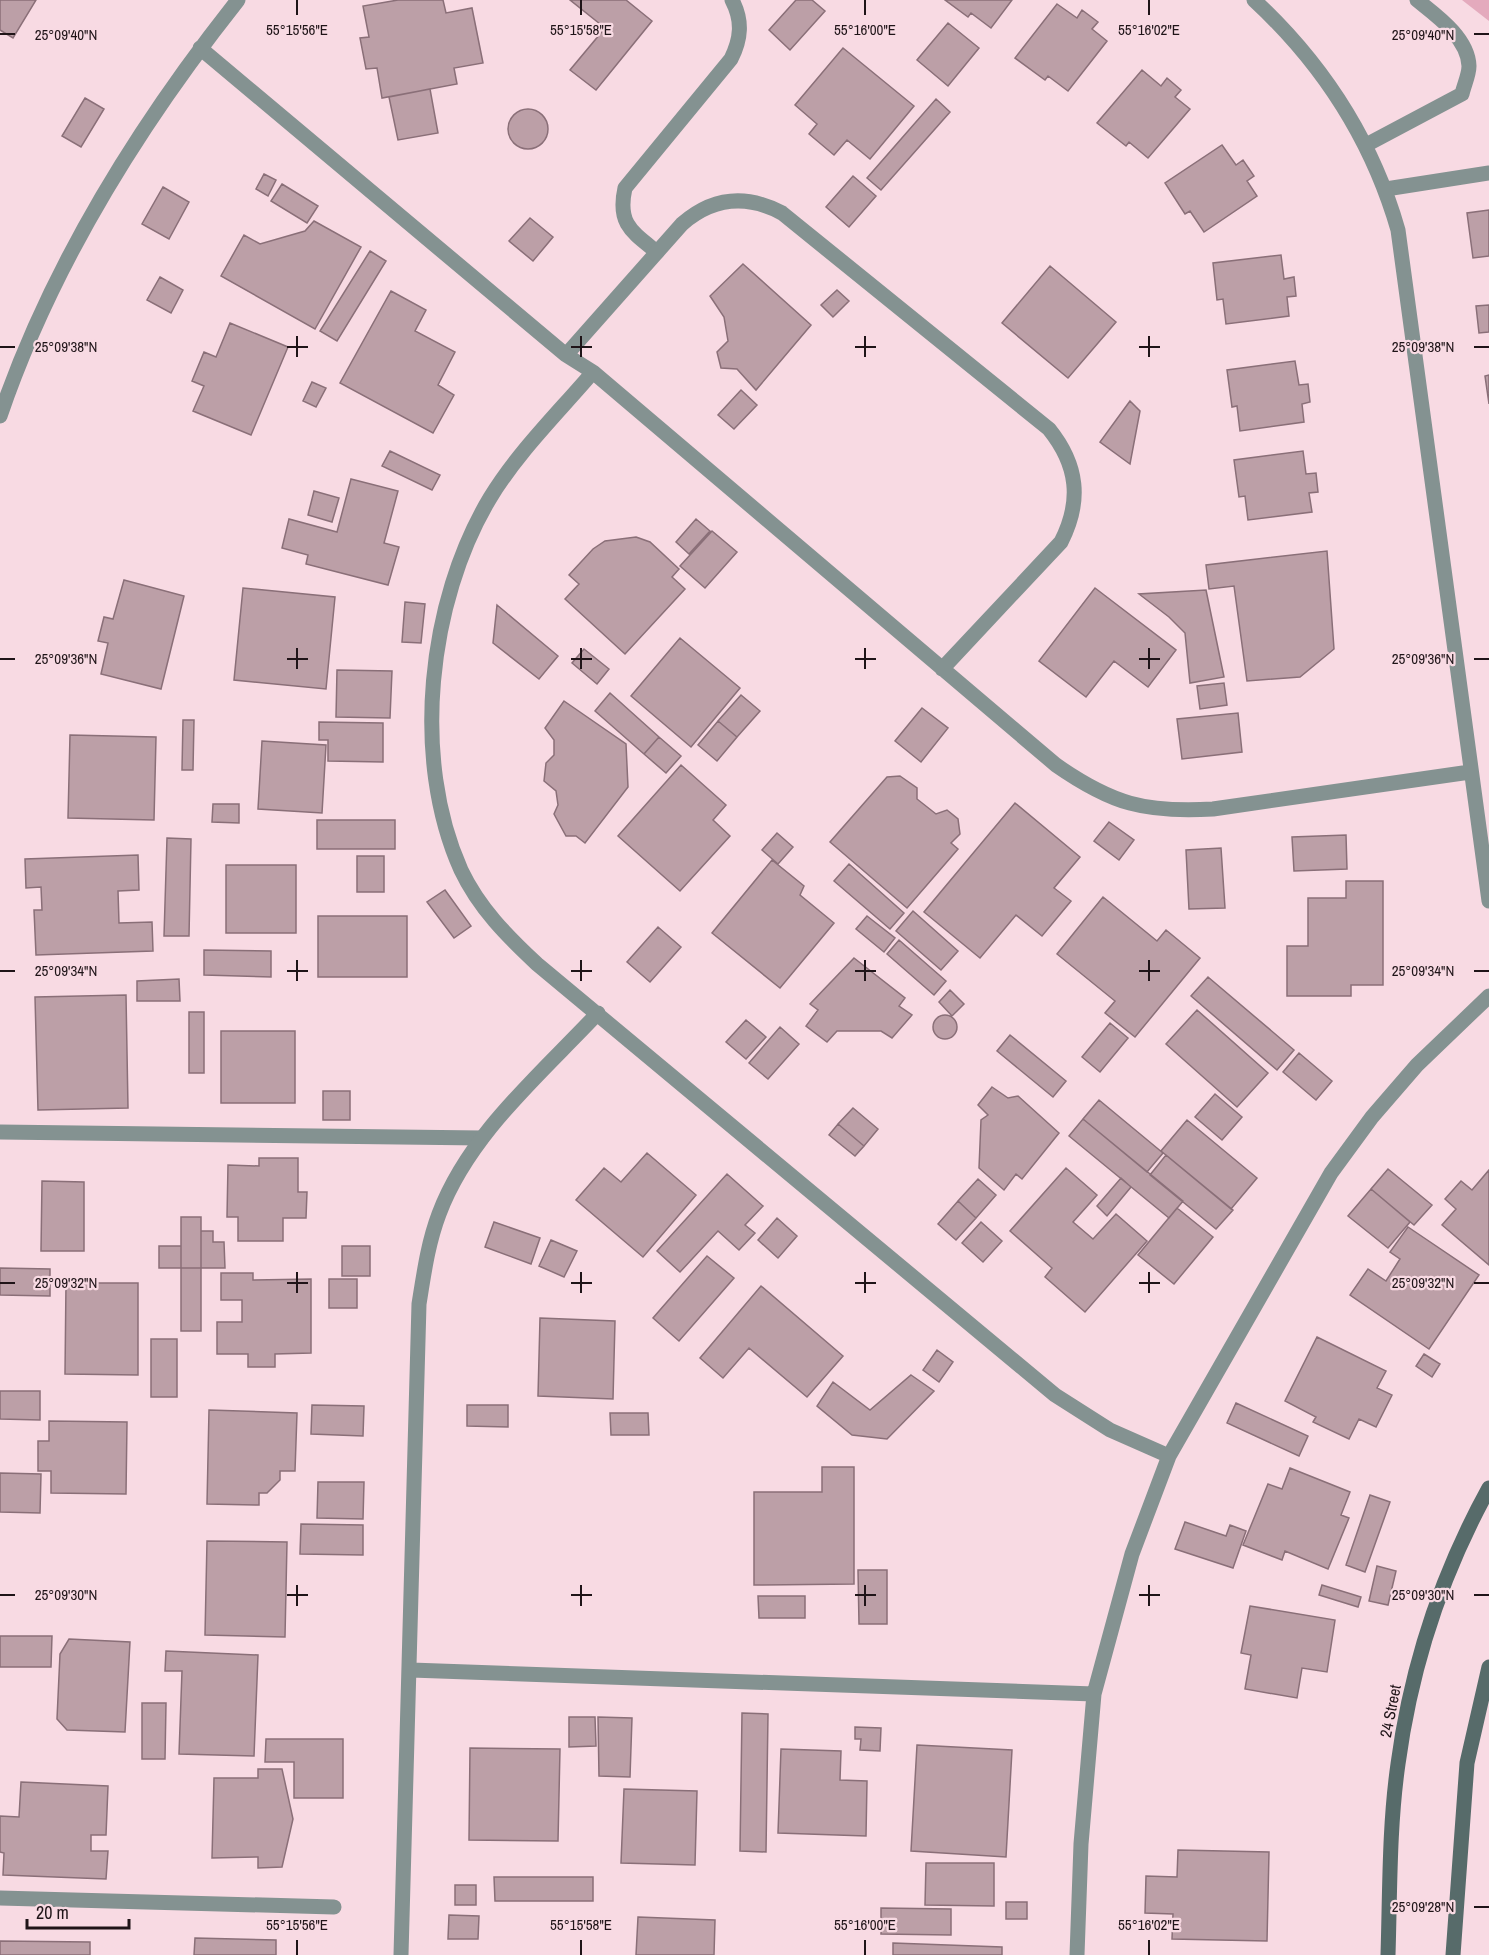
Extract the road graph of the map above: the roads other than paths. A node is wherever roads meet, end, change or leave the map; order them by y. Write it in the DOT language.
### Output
graph roads {
  1 [pos="238,0"];
  2 [pos="732,0"];
  3 [pos="1254,0"];
  4 [pos="1417,0"];
  5 [pos="200,48"];
  6 [pos="1366,145"];
  7 [pos="1489,173"];
  8 [pos="1386,189"];
  9 [pos="657,252"];
  10 [pos="566,355"];
  11 [pos="593,372"];
  12 [pos="0,416"];
  13 [pos="942,669"];
  14 [pos="1470,772"];
  15 [pos="1489,901"];
  16 [pos="1489,996"];
  17 [pos="598,1013"];
  18 [pos="0,1132"];
  19 [pos="482,1138"];
  20 [pos="1169,1456"];
  21 [pos="1489,1488"];
  22 [pos="1489,1667"];
  23 [pos="411,1670"];
  24 [pos="1094,1694"];
  25 [pos="0,1898"];
  26 [pos="334,1906"];
  27 [pos="401,1955"];
  28 [pos="1077,1955"];
  29 [pos="1388,1955"];
  30 [pos="1453,1955"];
  1 -- 5 [label="street"];
  2 -- 9 [label="street"];
  3 -- 6 [label="street"];
  4 -- 6 [label="street"];
  5 -- 10 [label="street"];
  5 -- 12 [label="street"];
  6 -- 8 [label="street"];
  7 -- 8 [label="street"];
  8 -- 14 [label="street"];
  9 -- 10 [label="street"];
  9 -- 13 [label="street"];
  10 -- 11 [label="street"];
  11 -- 13 [label="street"];
  11 -- 17 [label="street"];
  13 -- 14 [label="street"];
  14 -- 15 [label="street"];
  16 -- 20 [label="street"];
  17 -- 19 [label="street"];
  17 -- 20 [label="street"];
  18 -- 19 [label="street"];
  19 -- 23 [label="street"];
  20 -- 24 [label="street"];
  21 -- 29 [label="street, 24 Street"];
  22 -- 30 [label="street"];
  23 -- 24 [label="street"];
  23 -- 27 [label="street"];
  24 -- 28 [label="street"];
  25 -- 26 [label="street"];
}
